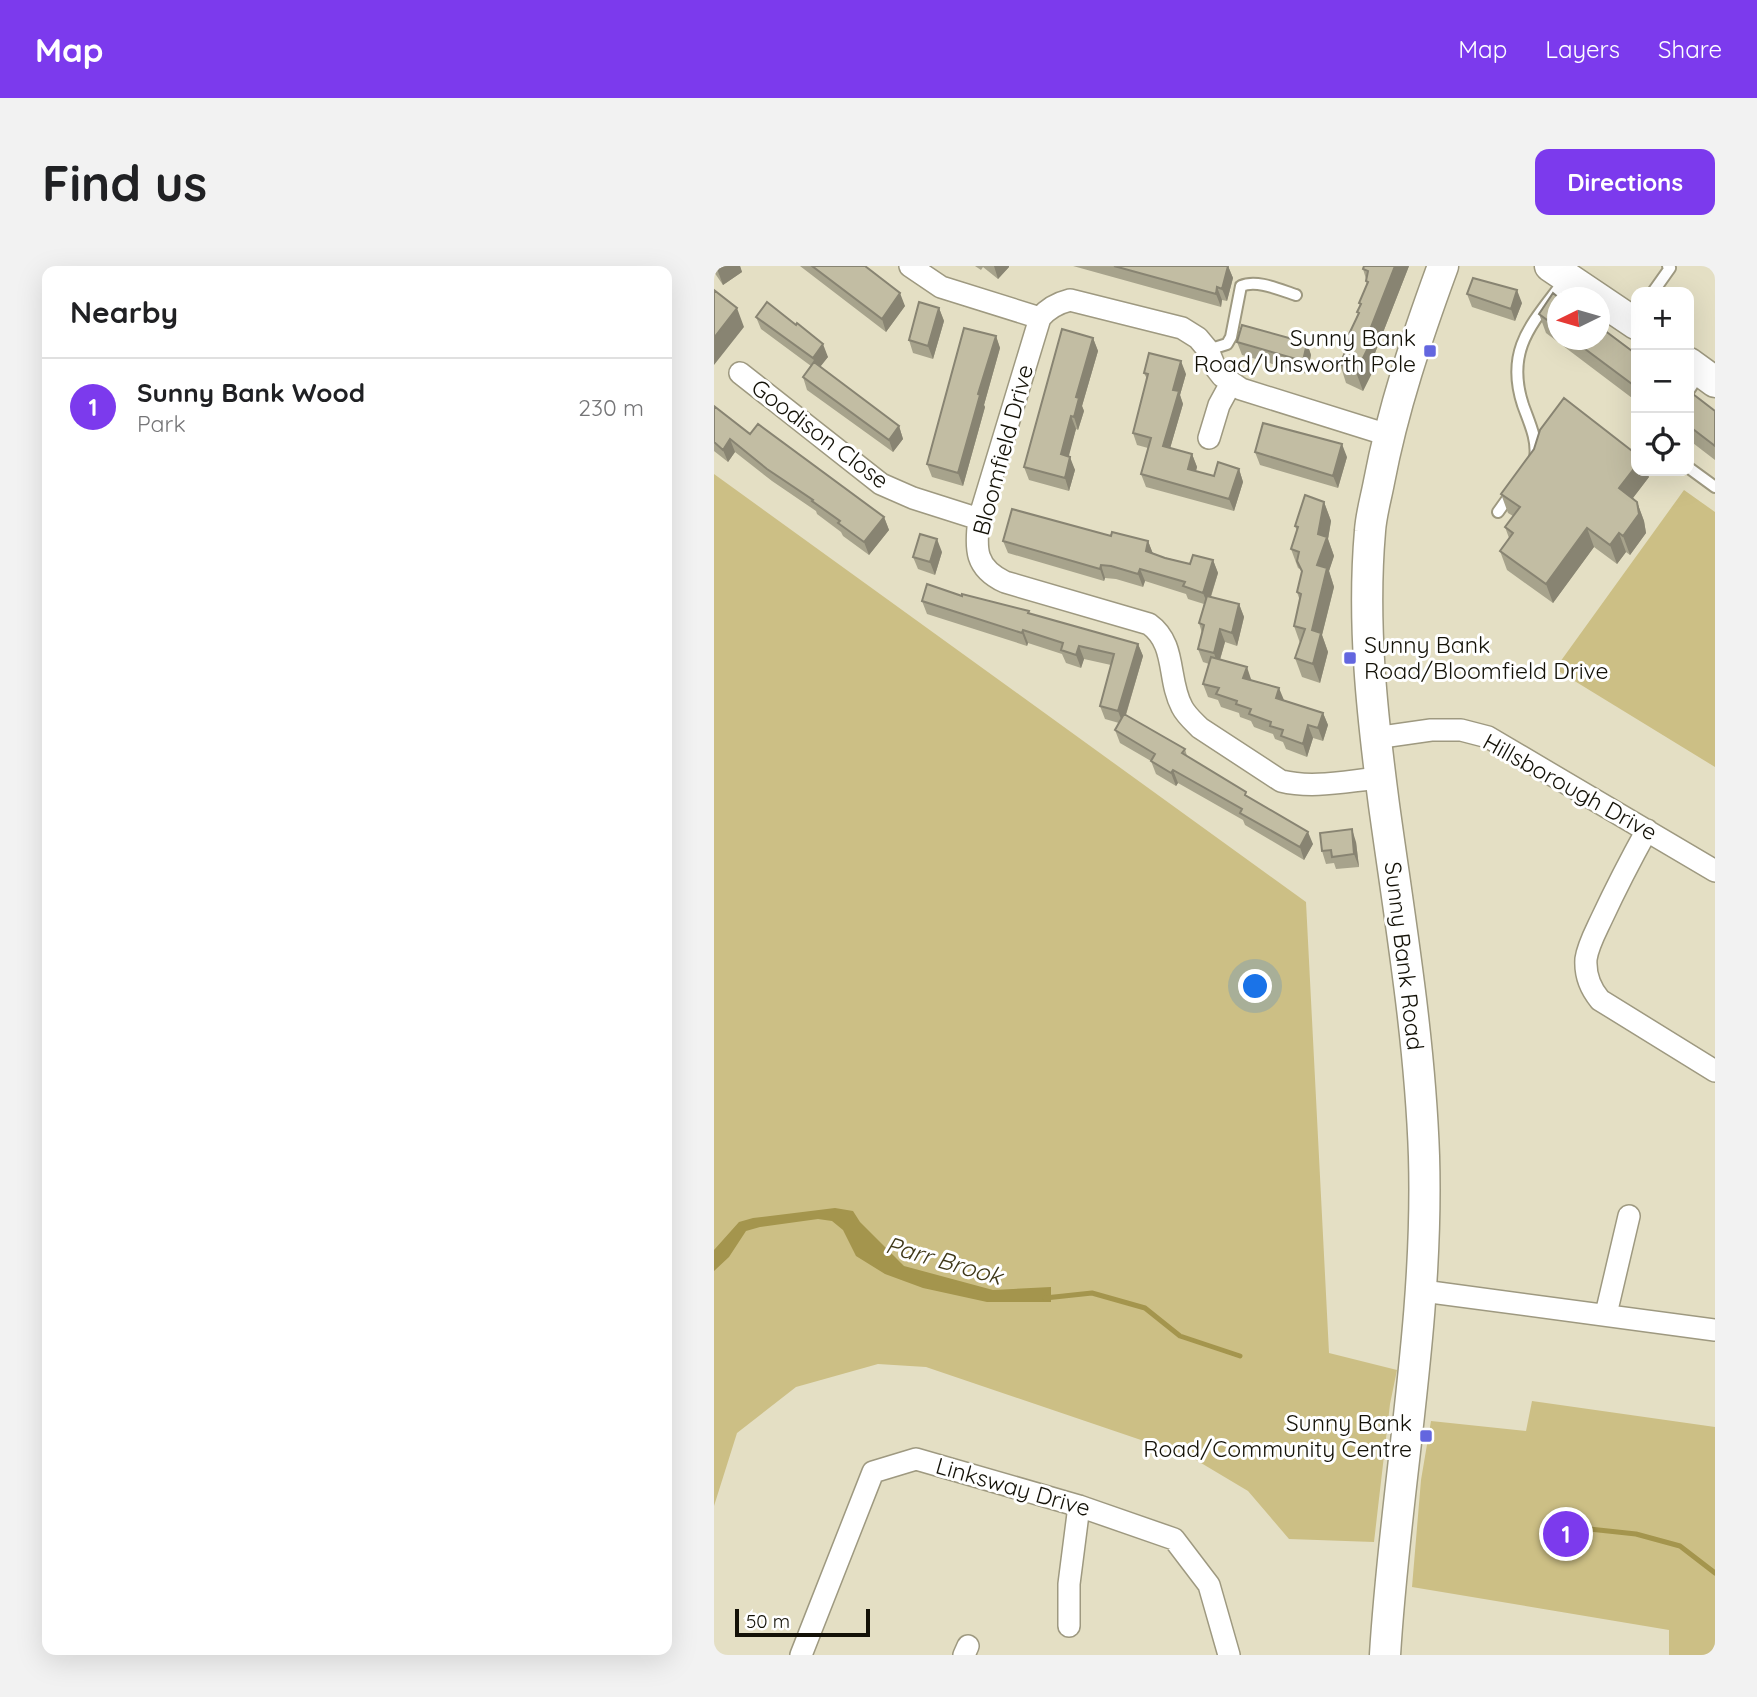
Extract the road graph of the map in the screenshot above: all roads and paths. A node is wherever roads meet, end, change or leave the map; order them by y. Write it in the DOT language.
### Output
graph roads {
  1 [pos="910,266"];
  2 [pos="1443,266"];
  3 [pos="1668,266"];
  4 [pos="1559,271"];
  5 [pos="1657,287"];
  6 [pos="1296,295"];
  7 [pos="1631,317"];
  8 [pos="1040,318"];
  9 [pos="1208,350"];
  10 [pos="740,373"];
  11 [pos="1231,383"];
  12 [pos="1388,435"];
  13 [pos="1209,438"];
  14 [pos="1530,467"];
  15 [pos="1694,471"];
  16 [pos="1522,478"];
  17 [pos="1715,486"];
  18 [pos="1498,512"];
  19 [pos="979,519"];
  20 [pos="1375,738"];
  21 [pos="1380,778"];
  22 [pos="1647,830"];
  23 [pos="1715,871"];
  24 [pos="1715,1071"];
  25 [pos="1629,1216"];
  26 [pos="1423,1291"];
  27 [pos="1606,1314"];
  28 [pos="1715,1330"];
  29 [pos="1079,1506"];
  30 [pos="1069,1626"];
  31 [pos="801,1655"];
  32 [pos="1229,1655"];
  33 [pos="1385,1655"];
  1 -- 8 [label="street"];
  2 -- 12 [label="street, Sunny Bank Road"];
  3 -- 5 [label="lane"];
  4 -- 7 [label="street"];
  4 -- 14 [label="lane"];
  6 -- 9 [label="lane"];
  8 -- 9 [label="street"];
  8 -- 19 [label="street, Bloomfield Drive"];
  9 -- 11 [label="street"];
  10 -- 19 [label="street, Goodison Close"];
  11 -- 12 [label="street"];
  11 -- 13 [label="street"];
  12 -- 20 [label="street, Sunny Bank Road"];
  15 -- 17 [label="lane"];
  16 -- 18 [label="lane"];
  19 -- 21 [label="street, Bloomfield Drive"];
  20 -- 21 [label="street, Sunny Bank Road"];
  20 -- 22 [label="street, Hillsborough Drive"];
  21 -- 26 [label="street, Sunny Bank Road"];
  22 -- 23 [label="street, Hillsborough Drive"];
  22 -- 24 [label="street"];
  25 -- 27 [label="street"];
  26 -- 27 [label="street"];
  26 -- 33 [label="street, Sunny Bank Road"];
  27 -- 28 [label="street"];
  29 -- 30 [label="street"];
  29 -- 31 [label="street, Linksway Drive"];
  29 -- 32 [label="street, Linksway Drive"];
}
